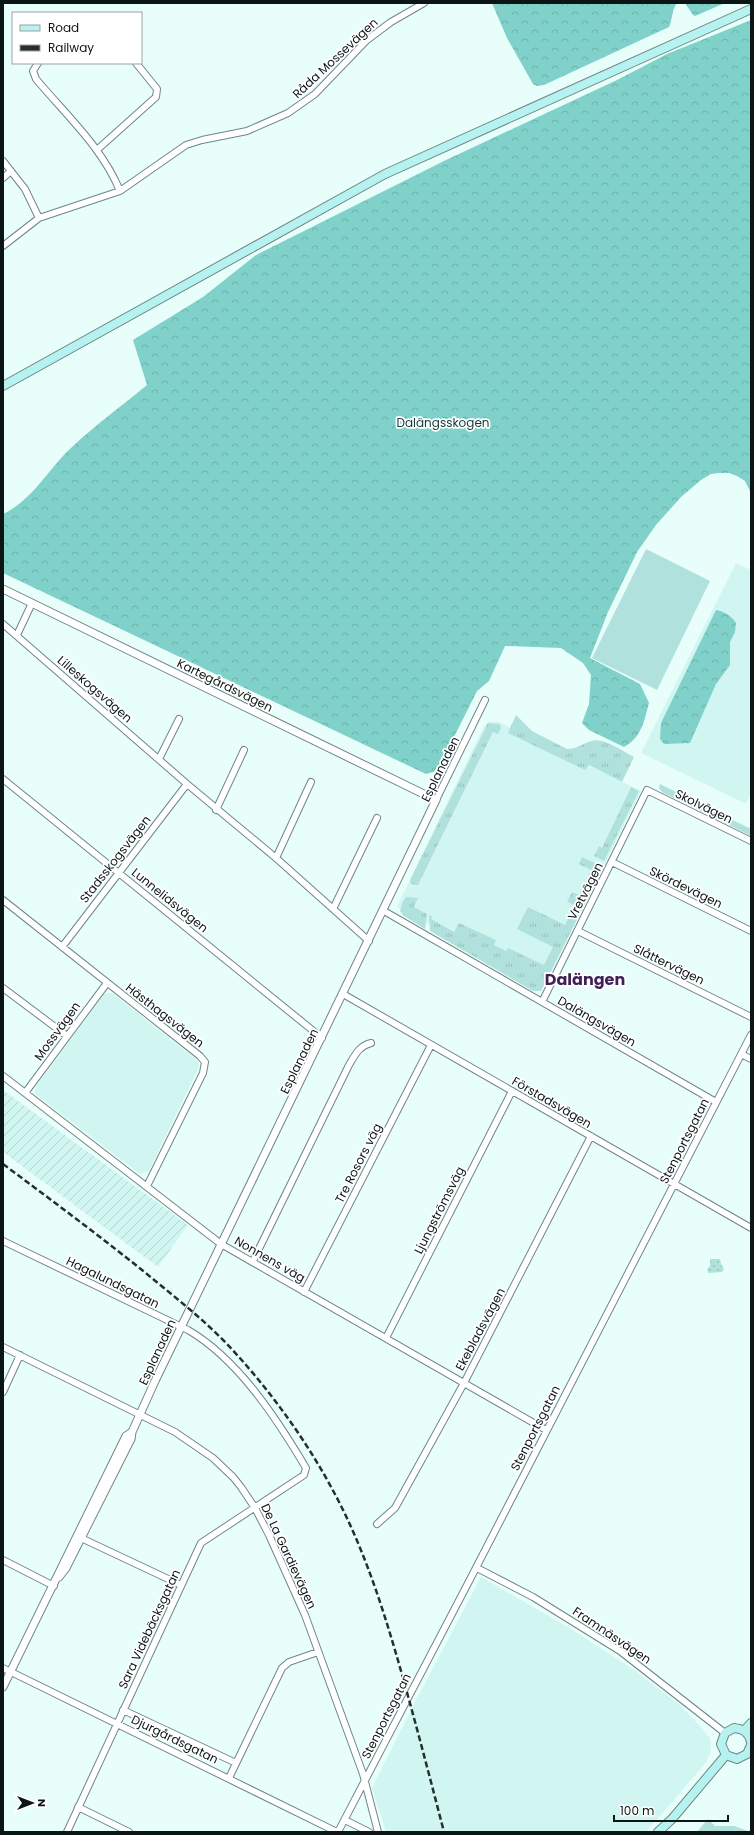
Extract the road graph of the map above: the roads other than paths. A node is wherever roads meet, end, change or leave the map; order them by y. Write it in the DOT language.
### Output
graph roads {
  1 [pos="424,3"];
  2 [pos="751,9"];
  3 [pos="37,64"];
  4 [pos="137,64"];
  5 [pos="98,149"];
  6 [pos="3,161"];
  7 [pos="11,171"];
  8 [pos="3,178"];
  9 [pos="120,191"];
  10 [pos="39,218"];
  11 [pos="3,246"];
  12 [pos="3,386"];
  13 [pos="3,589"];
  14 [pos="32,603"];
  15 [pos="3,624"];
  16 [pos="17,635"];
  17 [pos="486,700"];
  18 [pos="179,719"];
  19 [pos="244,750"];
  20 [pos="158,759"];
  21 [pos="3,779"];
  22 [pos="312,782"];
  23 [pos="187,784"];
  24 [pos="647,790"];
  25 [pos="436,800"];
  26 [pos="216,810"];
  27 [pos="377,818"];
  28 [pos="751,841"];
  29 [pos="276,858"];
  30 [pos="612,862"];
  31 [pos="118,872"];
  32 [pos="3,900"];
  33 [pos="332,910"];
  34 [pos="384,911"];
  35 [pos="578,931"];
  36 [pos="751,931"];
  37 [pos="369,941"];
  38 [pos="62,947"];
  39 [pos="107,982"];
  40 [pos="3,988"];
  41 [pos="343,994"];
  42 [pos="542,1002"];
  43 [pos="751,1017"];
  44 [pos="751,1035"];
  45 [pos="67,1036"];
  46 [pos="322,1038"];
  47 [pos="372,1043"];
  48 [pos="431,1045"];
  49 [pos="741,1054"];
  50 [pos="751,1059"];
  51 [pos="3,1076"];
  52 [pos="512,1092"];
  53 [pos="26,1093"];
  54 [pos="716,1102"];
  55 [pos="591,1136"];
  56 [pos="674,1184"];
  57 [pos="147,1186"];
  58 [pos="751,1228"];
  59 [pos="3,1241"];
  60 [pos="221,1244"];
  61 [pos="253,1261"];
  62 [pos="304,1292"];
  63 [pos="181,1328"];
  64 [pos="386,1338"];
  65 [pos="3,1347"];
  66 [pos="20,1355"];
  67 [pos="464,1383"];
  68 [pos="3,1392"];
  69 [pos="140,1415"];
  70 [pos="546,1430"];
  71 [pos="132,1432"];
  72 [pos="300,1478"];
  73 [pos="255,1508"];
  74 [pos="377,1524"];
  75 [pos="81,1538"];
  76 [pos="3,1560"];
  77 [pos="477,1568"];
  78 [pos="59,1577"];
  79 [pos="181,1585"];
  80 [pos="54,1586"];
  81 [pos="318,1652"];
  82 [pos="3,1668"];
  83 [pos="11,1672"];
  84 [pos="3,1688"];
  85 [pos="123,1710"];
  86 [pos="751,1723"];
  87 [pos="117,1724"];
  88 [pos="744,1731"];
  89 [pos="725,1733"];
  90 [pos="751,1747"];
  91 [pos="726,1754"];
  92 [pos="236,1764"];
  93 [pos="229,1778"];
  94 [pos="365,1781"];
  95 [pos="78,1807"];
  96 [pos="345,1820"];
  97 [pos="67,1832"];
  98 [pos="129,1832"];
  99 [pos="338,1832"];
  100 [pos="369,1832"];
  101 [pos="378,1832"];
  102 [pos="658,1832"];
  1 -- 9 [label="street, Råda Mossevägen"];
  2 -- 12 [label="main road"];
  3 -- 5 [label="street"];
  4 -- 5 [label="street"];
  5 -- 9 [label="street"];
  6 -- 7 [label="street"];
  7 -- 8 [label="street"];
  7 -- 10 [label="street"];
  9 -- 10 [label="street, Råda Mossevägen"];
  10 -- 11 [label="street, Råda Mossevägen"];
  13 -- 14 [label="street, Kartegårdsvägen"];
  14 -- 16 [label="street"];
  14 -- 25 [label="street, Kartegårdsvägen"];
  15 -- 16 [label="street, Lilleskogsvägen"];
  16 -- 20 [label="street, Lilleskogsvägen"];
  17 -- 25 [label="street, Esplanaden"];
  18 -- 20 [label="street"];
  19 -- 26 [label="street"];
  20 -- 23 [label="street, Lilleskogsvägen"];
  21 -- 31 [label="street, Lunnelidsvägen"];
  22 -- 29 [label="street"];
  23 -- 26 [label="street, Lilleskogsvägen"];
  23 -- 31 [label="street, Stadsskogsvägen"];
  24 -- 28 [label="street, Skolvägen"];
  24 -- 30 [label="street, Vretvägen"];
  25 -- 34 [label="street, Esplanaden"];
  26 -- 29 [label="street, Lilleskogsvägen"];
  27 -- 33 [label="street"];
  29 -- 33 [label="street, Lilleskogsvägen"];
  30 -- 35 [label="street, Vretvägen"];
  30 -- 36 [label="street, Skördevägen"];
  31 -- 38 [label="street, Stadsskogsvägen"];
  31 -- 46 [label="street, Lunnelidsvägen"];
  32 -- 38 [label="street, Hästhagsvägen"];
  33 -- 37 [label="street, Lilleskogsvägen"];
  34 -- 37 [label="street, Esplanaden"];
  34 -- 42 [label="street, Dalängsvägen"];
  35 -- 42 [label="street, Vretvägen"];
  35 -- 43 [label="street, Slåttervägen"];
  37 -- 41 [label="street, Esplanaden"];
  38 -- 39 [label="street, Hästhagsvägen"];
  39 -- 45 [label="street, Mossvägen"];
  39 -- 57 [label="street, Hästhagsvägen"];
  40 -- 45 [label="street"];
  41 -- 46 [label="street, Esplanaden"];
  41 -- 48 [label="street, Förstadsvägen"];
  42 -- 54 [label="street, Dalängsvägen"];
  44 -- 49 [label="street, Stenportsgatan"];
  45 -- 53 [label="street, Mossvägen"];
  46 -- 60 [label="street, Esplanaden"];
  47 -- 61 [label="street"];
  48 -- 52 [label="street, Förstadsvägen"];
  48 -- 62 [label="street, Tre Rosors väg"];
  49 -- 50 [label="street"];
  49 -- 54 [label="street, Stenportsgatan"];
  51 -- 53 [label="street, Nonnens väg"];
  52 -- 55 [label="street, Förstadsvägen"];
  52 -- 64 [label="street, Ljungströmsväg"];
  53 -- 57 [label="street, Nonnens väg"];
  54 -- 56 [label="street, Stenportsgatan"];
  55 -- 56 [label="street, Förstadsvägen"];
  55 -- 67 [label="street, Ekebladsvägen"];
  56 -- 58 [label="street, Förstadsvägen"];
  56 -- 70 [label="street, Stenportsgatan"];
  57 -- 60 [label="street, Nonnens väg"];
  59 -- 63 [label="street, Hagalundsgatan"];
  60 -- 61 [label="street, Nonnens väg"];
  60 -- 63 [label="street, Esplanaden"];
  61 -- 62 [label="street, Nonnens väg"];
  62 -- 64 [label="street, Nonnens väg"];
  63 -- 69 [label="street, Esplanaden"];
  63 -- 72 [label="street, Hagalundsgatan"];
  64 -- 67 [label="street, Nonnens väg"];
  65 -- 66 [label="street, De La Gardievägen"];
  66 -- 68 [label="street"];
  66 -- 69 [label="street, De La Gardievägen"];
  67 -- 70 [label="street, Nonnens väg"];
  67 -- 74 [label="street, Ekebladsvägen"];
  69 -- 71 [label="street, Esplanaden"];
  69 -- 73 [label="street, De La Gardievägen"];
  70 -- 77 [label="street, Stenportsgatan"];
  71 -- 75 [label="street, Esplanaden"];
  71 -- 78 [label="street, Esplanaden"];
  72 -- 73 [label="street, Sara Videbäcksgatan"];
  73 -- 79 [label="street, Sara Videbäcksgatan"];
  73 -- 81 [label="street, De La Gardievägen"];
  75 -- 78 [label="street, Esplanaden"];
  75 -- 79 [label="street"];
  76 -- 80 [label="street"];
  77 -- 89 [label="street, Framnäsvägen"];
  77 -- 94 [label="street, Stenportsgatan"];
  78 -- 80 [label="street, Esplanaden"];
  79 -- 85 [label="street, Sara Videbäcksgatan"];
  80 -- 83 [label="street, Esplanaden"];
  81 -- 92 [label="street"];
  81 -- 94 [label="street, De La Gardievägen"];
  82 -- 83 [label="street, Djurgårdsgatan"];
  83 -- 84 [label="street, Esplanaden"];
  83 -- 87 [label="street, Djurgårdsgatan"];
  85 -- 87 [label="street, Sara Videbäcksgatan"];
  85 -- 92 [label="street, Djurgårdsgatan"];
  86 -- 88 [label="main road"];
  87 -- 93 [label="street, Djurgårdsgatan"];
  87 -- 95 [label="street, Sara Videbäcksgatan"];
  88 -- 89 [label="main road"];
  88 -- 90 [label="main road"];
  89 -- 91 [label="main road"];
  90 -- 91 [label="main road"];
  91 -- 102 [label="main road"];
  92 -- 93 [label="street"];
  93 -- 99 [label="street, Djurgårdsgatan"];
  94 -- 96 [label="street, Stenportsgatan"];
  94 -- 101 [label="street, De La Gardievägen"];
  95 -- 97 [label="street, Sara Videbäcksgatan"];
  95 -- 98 [label="street"];
  96 -- 99 [label="street, Stenportsgatan"];
  96 -- 100 [label="street"];
}
